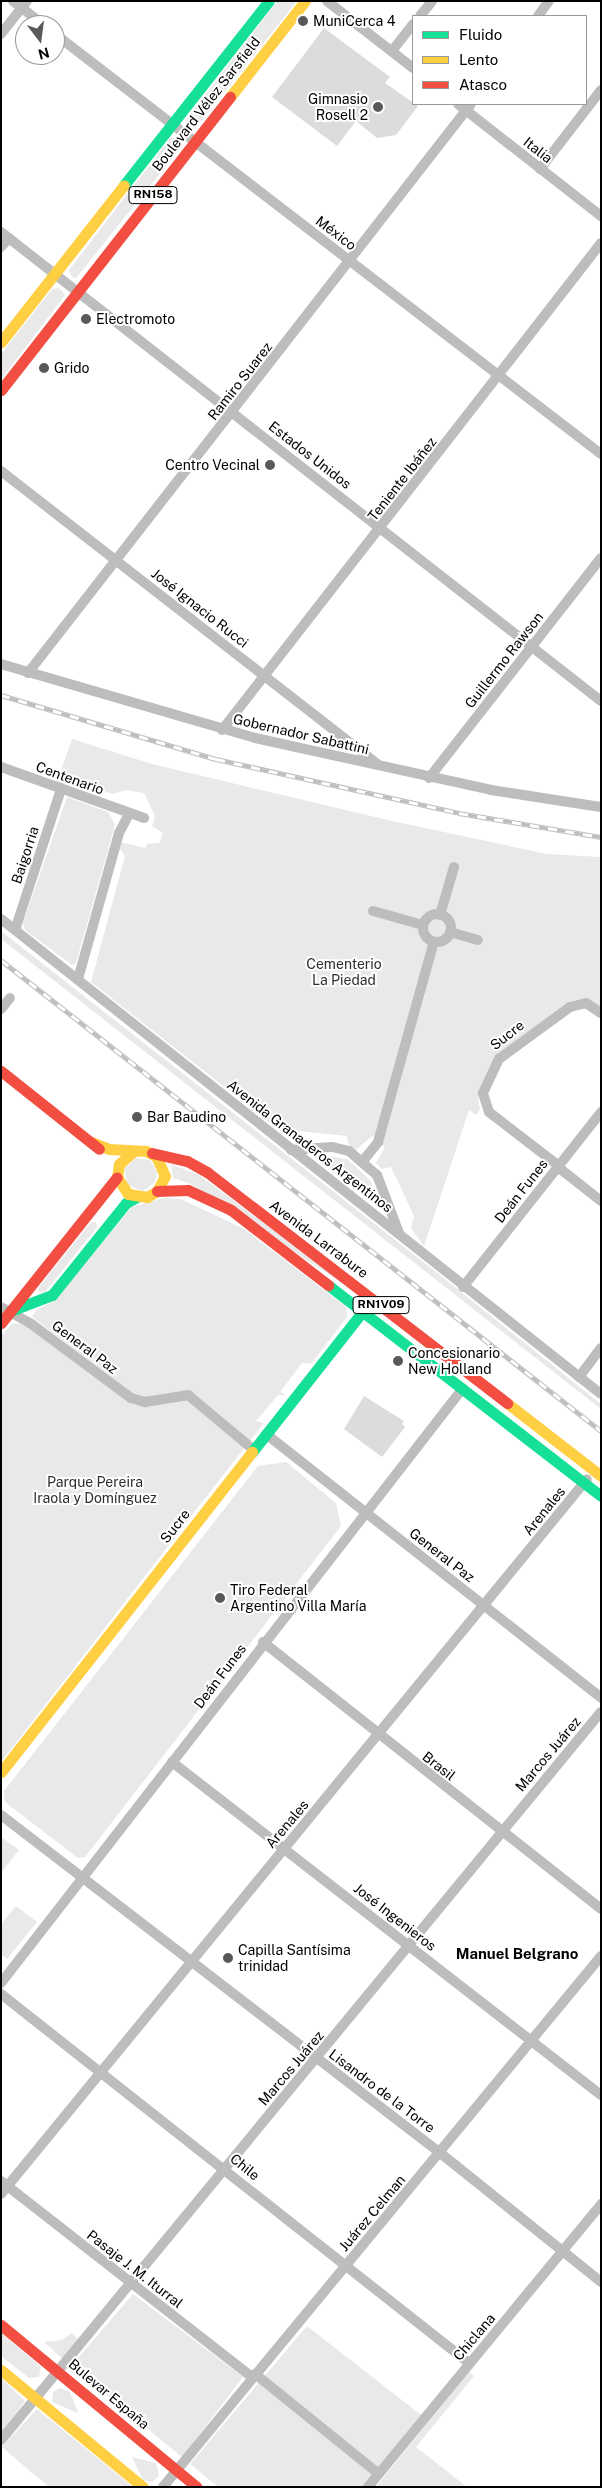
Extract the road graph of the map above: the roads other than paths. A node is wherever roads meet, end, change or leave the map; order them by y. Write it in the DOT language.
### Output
graph roads {
  1 [pos="13,1"];
  2 [pos="270,1"];
  3 [pos="305,1"];
  4 [pos="327,1"];
  5 [pos="432,1"];
  6 [pos="550,1"];
  7 [pos="25,5"];
  8 [pos="34,15"];
  9 [pos="421,15"];
  10 [pos="539,15"];
  11 [pos="412,25"];
  12 [pos="1,34"];
  13 [pos="65,42"];
  14 [pos="392,50"];
  15 [pos="412,67"];
  16 [pos="601,90"];
  17 [pos="465,106"];
  18 [pos="173,124"];
  19 [pos="195,141"];
  20 [pos="540,169"];
  21 [pos="601,216"];
  22 [pos="5,235"];
  23 [pos="601,243"];
  24 [pos="1,247"];
  25 [pos="350,261"];
  26 [pos="55,274"];
  27 [pos="78,291"];
  28 [pos="1,342"];
  29 [pos="499,375"];
  30 [pos="1,390"];
  31 [pos="233,412"];
  32 [pos="601,454"];
  33 [pos="1,471"];
  34 [pos="382,528"];
  35 [pos="601,558"];
  36 [pos="118,561"];
  37 [pos="532,648"];
  38 [pos="1,664"];
  39 [pos="28,673"];
  40 [pos="264,677"];
  41 [pos="601,701"];
  42 [pos="222,730"];
  43 [pos="1,767"];
  44 [pos="381,767"];
  45 [pos="429,778"];
  46 [pos="61,789"];
  47 [pos="601,807"];
  48 [pos="129,814"];
  49 [pos="144,818"];
  50 [pos="454,867"];
  51 [pos="373,912"];
  52 [pos="440,915"];
  53 [pos="1,919"];
  54 [pos="423,925"];
  55 [pos="15,930"];
  56 [pos="450,932"];
  57 [pos="478,940"];
  58 [pos="434,942"];
  59 [pos="78,979"];
  60 [pos="10,998"];
  61 [pos="1,1009"];
  62 [pos="601,1012"];
  63 [pos="1,1071"];
  64 [pos="601,1112"];
  65 [pos="92,1142"];
  66 [pos="291,1150"];
  67 [pos="134,1151"];
  68 [pos="152,1153"];
  69 [pos="362,1162"];
  70 [pos="558,1167"];
  71 [pos="117,1177"];
  72 [pos="157,1191"];
  73 [pos="137,1198"];
  74 [pos="601,1200"];
  75 [pos="400,1234"];
  76 [pos="463,1287"];
  77 [pos="372,1299"];
  78 [pos="6,1309"];
  79 [pos="363,1310"];
  80 [pos="1,1323"];
  81 [pos="601,1348"];
  82 [pos="579,1377"];
  83 [pos="463,1388"];
  84 [pos="601,1394"];
  85 [pos="266,1434"];
  86 [pos="254,1450"];
  87 [pos="597,1474"];
  88 [pos="584,1483"];
  89 [pos="601,1496"];
  90 [pos="364,1511"];
  91 [pos="484,1606"];
  92 [pos="263,1642"];
  93 [pos="601,1698"];
  94 [pos="601,1712"];
  95 [pos="378,1736"];
  96 [pos="172,1762"];
  97 [pos="1,1772"];
  98 [pos="1,1815"];
  99 [pos="501,1832"];
  100 [pos="284,1850"];
  101 [pos="82,1878"];
  102 [pos="601,1909"];
  103 [pos="409,1945"];
  104 [pos="601,1956"];
  105 [pos="192,1962"];
  106 [pos="1,1983"];
  107 [pos="1,1994"];
  108 [pos="531,2040"];
  109 [pos="317,2058"];
  110 [pos="104,2073"];
  111 [pos="601,2095"];
  112 [pos="439,2152"];
  113 [pos="225,2169"];
  114 [pos="3,2187"];
  115 [pos="601,2204"];
  116 [pos="562,2251"];
  117 [pos="345,2265"];
  118 [pos="601,2282"];
  119 [pos="130,2283"];
  120 [pos="1,2325"];
  121 [pos="469,2363"];
  122 [pos="1,2370"];
  123 [pos="58,2372"];
  124 [pos="254,2376"];
  125 [pos="36,2398"];
  126 [pos="1,2440"];
  127 [pos="177,2470"];
  128 [pos="379,2474"];
  129 [pos="143,2487"];
  130 [pos="163,2487"];
  131 [pos="197,2487"];
  132 [pos="368,2487"];
  1 -- 7 [label="street"];
  2 -- 18 [label="main road, Boulevard Vélez Sarsfield / RN158"];
  3 -- 19 [label="main road, Boulevard Vélez Sarsfield / RN158"];
  4 -- 14 [label="street"];
  5 -- 9 [label="street"];
  6 -- 10 [label="street"];
  7 -- 8 [label="street"];
  7 -- 12 [label="street"];
  11 -- 14 [label="street"];
  13 -- 18 [label="street, México"];
  14 -- 15 [label="street"];
  16 -- 20 [label="street"];
  17 -- 20 [label="street, Italia"];
  17 -- 25 [label="street, Ramiro Suarez"];
  18 -- 19 [label="street, México"];
  18 -- 26 [label="main road, Boulevard Vélez Sarsfield / RN158"];
  19 -- 25 [label="street, México"];
  19 -- 27 [label="main road, Boulevard Vélez Sarsfield / RN158"];
  20 -- 21 [label="street, Italia"];
  22 -- 24 [label="street"];
  22 -- 26 [label="street, Estados Unidos"];
  23 -- 29 [label="street, Teniente Ibáñez"];
  25 -- 29 [label="street, México"];
  25 -- 31 [label="street, Ramiro Suarez"];
  26 -- 27 [label="street, Estados Unidos"];
  26 -- 28 [label="main road, Boulevard Vélez Sarsfield / RN158"];
  27 -- 30 [label="main road, Boulevard Vélez Sarsfield / RN158"];
  27 -- 31 [label="street, Estados Unidos"];
  29 -- 32 [label="street, México"];
  29 -- 34 [label="street, Teniente Ibáñez"];
  31 -- 34 [label="street, Estados Unidos"];
  31 -- 36 [label="street, Ramiro Suarez"];
  33 -- 36 [label="street, José Ignacio Rucci"];
  34 -- 37 [label="street, Estados Unidos"];
  34 -- 40 [label="street, Teniente Ibáñez"];
  35 -- 37 [label="street, Guillermo Rawson"];
  36 -- 39 [label="street, Ramiro Suarez"];
  36 -- 40 [label="street, José Ignacio Rucci"];
  37 -- 41 [label="street, Estados Unidos"];
  37 -- 45 [label="street, Guillermo Rawson"];
  38 -- 39 [label="street, Gobernador Sabattini"];
  39 -- 42 [label="street, Gobernador Sabattini"];
  40 -- 42 [label="street, Teniente Ibáñez"];
  40 -- 44 [label="street, José Ignacio Rucci"];
  42 -- 44 [label="street, Gobernador Sabattini"];
  43 -- 46 [label="street, Centenario"];
  44 -- 45 [label="street, Gobernador Sabattini"];
  45 -- 47 [label="street, Gobernador Sabattini"];
  46 -- 48 [label="street, Centenario"];
  46 -- 55 [label="street, Baigorria"];
  48 -- 49 [label="street, Centenario"];
  48 -- 59 [label="street"];
  50 -- 52 [label="street"];
  51 -- 54 [label="street"];
  52 -- 54 [label="street"];
  52 -- 56 [label="street"];
  53 -- 55 [label="street, Avenida Granaderos Argentinos"];
  54 -- 58 [label="street"];
  55 -- 59 [label="street, Avenida Granaderos Argentinos"];
  56 -- 57 [label="street"];
  56 -- 58 [label="street"];
  58 -- 69 [label="street"];
  59 -- 66 [label="street, Avenida Granaderos Argentinos"];
  60 -- 61 [label="street"];
  62 -- 70 [label="street, Sucre"];
  63 -- 65 [label="main road, RN1V09"];
  64 -- 70 [label="street, Deán Funes"];
  65 -- 67 [label="main road, RN1V09"];
  65 -- 71 [label="main road, RN1V09"];
  66 -- 69 [label="street"];
  66 -- 75 [label="street, Avenida Granaderos Argentinos"];
  67 -- 68 [label="main road, RN1V09"];
  67 -- 71 [label="main road"];
  68 -- 72 [label="main road"];
  68 -- 77 [label="main road, Avenida Larrabure / RN1V09"];
  69 -- 75 [label="street"];
  70 -- 74 [label="street"];
  70 -- 76 [label="street, Deán Funes"];
  71 -- 73 [label="main road, RN1V09"];
  71 -- 78 [label="main road"];
  72 -- 73 [label="main road, RN1V09"];
  72 -- 79 [label="main road, RN1V09"];
  73 -- 78 [label="main road"];
  75 -- 76 [label="street, Avenida Granaderos Argentinos"];
  76 -- 82 [label="street, Avenida Granaderos Argentinos"];
  77 -- 79 [label="main road, Sucre"];
  77 -- 87 [label="main road, Avenida Larrabure / RN1V09"];
  78 -- 80 [label="main road"];
  78 -- 86 [label="street, General Paz"];
  79 -- 83 [label="main road, RN1V09"];
  79 -- 85 [label="main road, Sucre"];
  81 -- 82 [label="street"];
  82 -- 84 [label="street, Avenida Granaderos Argentinos"];
  83 -- 88 [label="main road, RN1V09"];
  83 -- 90 [label="street, Deán Funes"];
  85 -- 86 [label="main road, Sucre"];
  85 -- 90 [label="street, General Paz"];
  86 -- 97 [label="main road, Sucre"];
  87 -- 88 [label="street, Arenales"];
  88 -- 89 [label="main road, RN1V09"];
  88 -- 91 [label="street, Arenales"];
  90 -- 91 [label="street, General Paz"];
  90 -- 92 [label="street, Deán Funes"];
  91 -- 93 [label="street, General Paz"];
  91 -- 95 [label="street, Arenales"];
  92 -- 95 [label="street, Brasil"];
  92 -- 96 [label="street, Deán Funes"];
  94 -- 99 [label="street, Marcos Juárez"];
  95 -- 99 [label="street, Brasil"];
  95 -- 100 [label="street, Arenales"];
  96 -- 100 [label="street, José Ingenieros"];
  96 -- 101 [label="street, Deán Funes"];
  98 -- 101 [label="street, Lisandro de la Torre"];
  99 -- 102 [label="street, Brasil"];
  99 -- 103 [label="street, Marcos Juárez"];
  100 -- 103 [label="street, José Ingenieros"];
  100 -- 105 [label="street, Arenales"];
  101 -- 105 [label="street, Lisandro de la Torre"];
  101 -- 106 [label="street, Deán Funes"];
  103 -- 108 [label="street, José Ingenieros"];
  103 -- 109 [label="street, Marcos Juárez"];
  104 -- 108 [label="street, Juárez Celman"];
  105 -- 109 [label="street, Lisandro de la Torre"];
  105 -- 110 [label="street, Arenales"];
  107 -- 110 [label="street, Chile"];
  108 -- 111 [label="street, José Ingenieros"];
  108 -- 112 [label="street, Juárez Celman"];
  109 -- 112 [label="street, Lisandro de la Torre"];
  109 -- 113 [label="street, Marcos Juárez"];
  110 -- 113 [label="street, Chile"];
  110 -- 114 [label="street, Arenales"];
  112 -- 116 [label="street, Lisandro de la Torre"];
  112 -- 117 [label="street, Juárez Celman"];
  113 -- 117 [label="street, Chile"];
  113 -- 119 [label="street, Marcos Juárez"];
  114 -- 119 [label="street, Pasaje J. M. Iturral"];
  115 -- 116 [label="street, Chiclana"];
  116 -- 118 [label="street, Lisandro de la Torre"];
  116 -- 121 [label="street, Chiclana"];
  117 -- 121 [label="street, Chile"];
  117 -- 124 [label="street, Juárez Celman"];
  119 -- 123 [label="street, Marcos Juárez"];
  119 -- 124 [label="street, Pasaje J. M. Iturral"];
  120 -- 123 [label="main road, Bulevar España"];
  121 -- 128 [label="street, Chiclana"];
  122 -- 125 [label="main road"];
  123 -- 125 [label="street, Marcos Juárez"];
  123 -- 127 [label="main road, Bulevar España"];
  124 -- 127 [label="street, Juárez Celman"];
  124 -- 128 [label="street, Pasaje J. M. Iturral"];
  125 -- 126 [label="street, Marcos Juárez"];
  125 -- 129 [label="main road"];
  127 -- 130 [label="street, Juárez Celman"];
  127 -- 131 [label="main road, Bulevar España"];
  128 -- 132 [label="street, Chiclana"];
}
